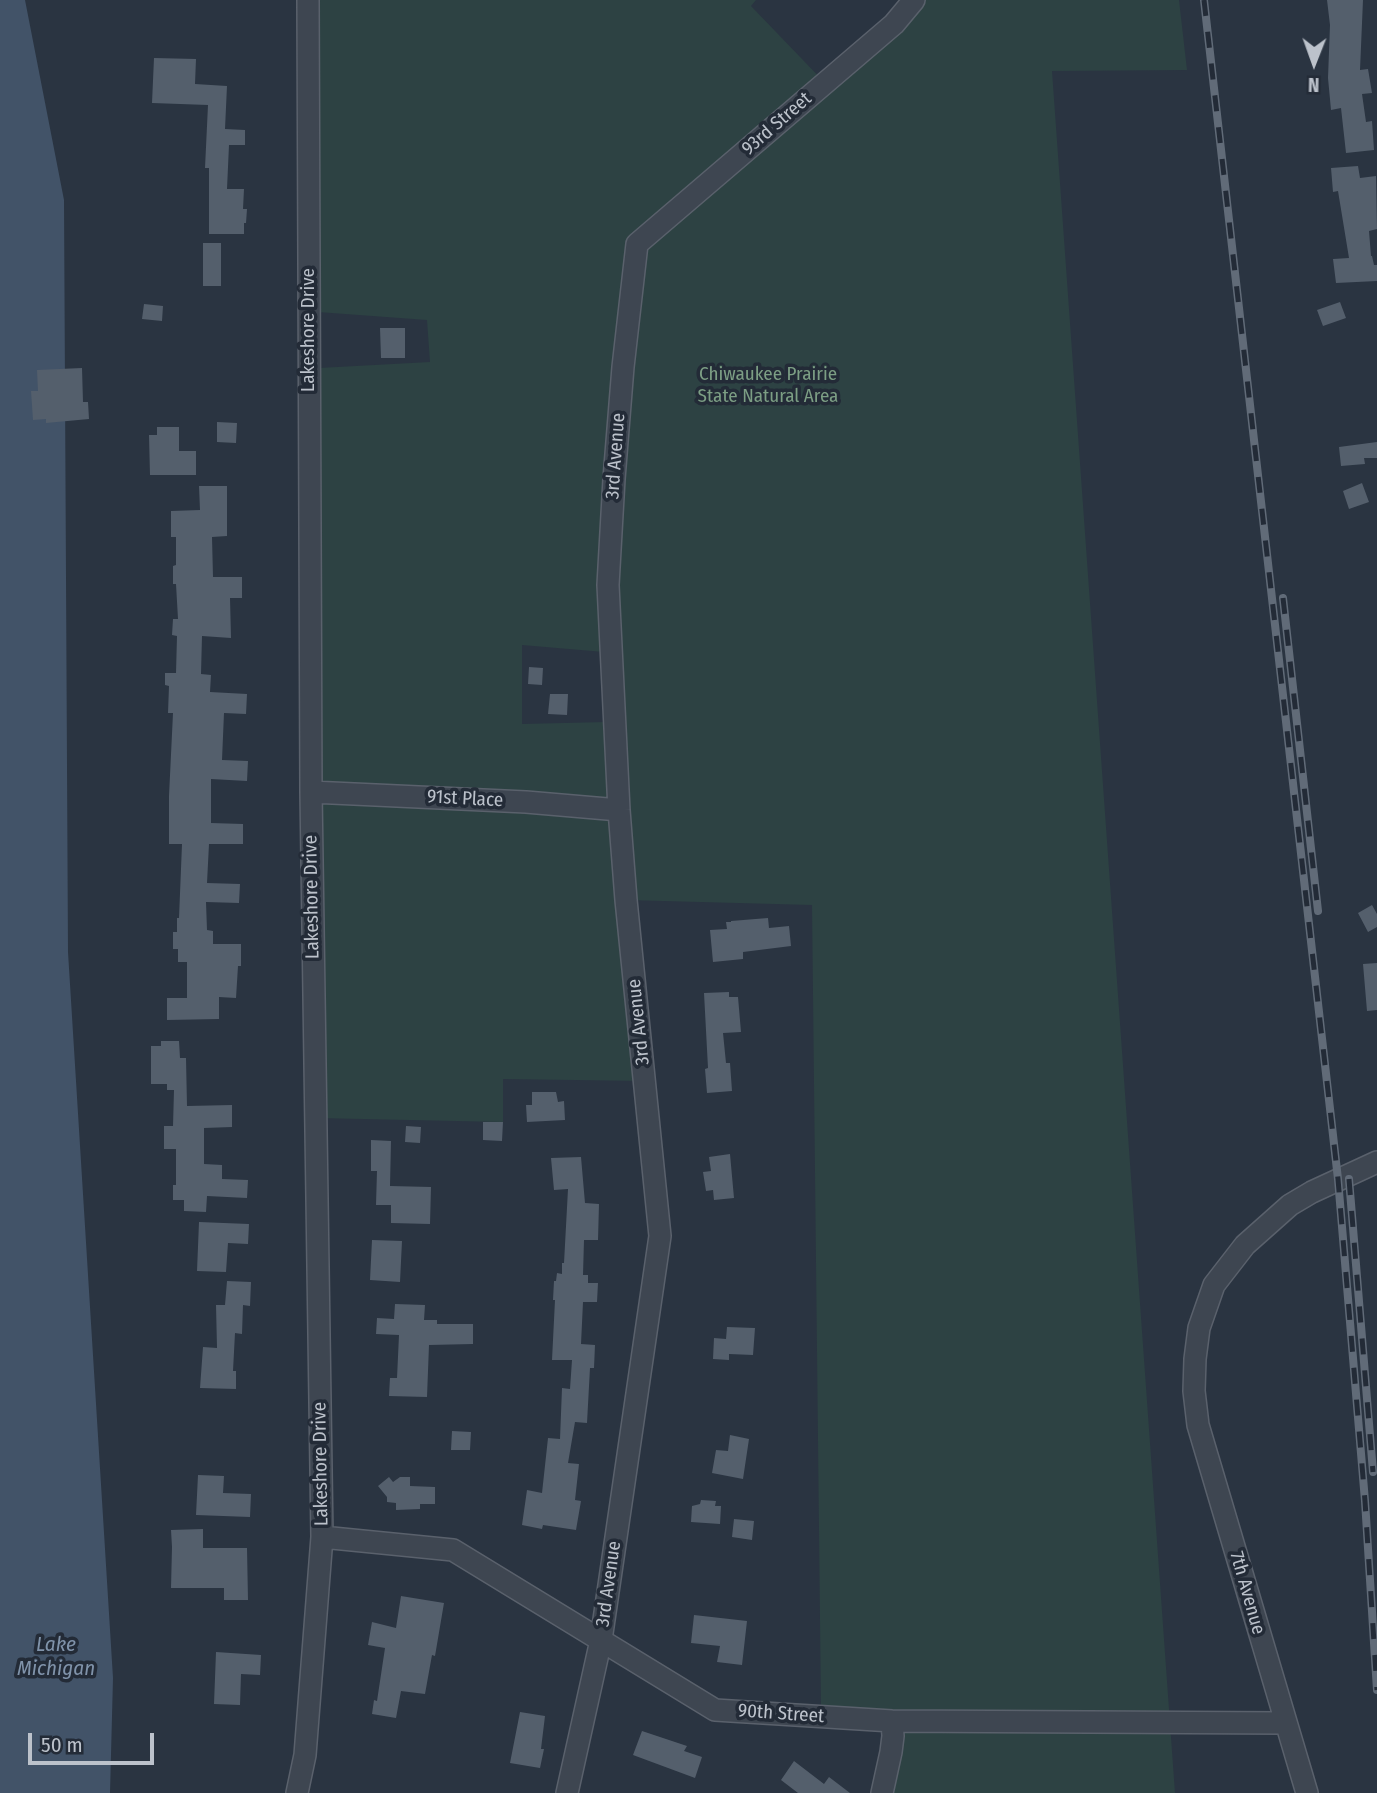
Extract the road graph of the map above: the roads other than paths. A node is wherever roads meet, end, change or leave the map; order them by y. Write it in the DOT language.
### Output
graph roads {
  1 [pos="308,0"];
  2 [pos="914,0"];
  3 [pos="638,244"];
  4 [pos="311,792"];
  5 [pos="619,810"];
  6 [pos="1377,1162"];
  7 [pos="322,1537"];
  8 [pos="601,1640"];
  9 [pos="891,1721"];
  10 [pos="1285,1723"];
  11 [pos="297,1793"];
  12 [pos="567,1793"];
  13 [pos="882,1793"];
  14 [pos="1307,1793"];
  1 -- 4 [label="street, Lakeshore Drive"];
  2 -- 3 [label="street, 93rd Street"];
  3 -- 5 [label="street, 3rd Avenue"];
  4 -- 5 [label="street, 91st Place"];
  4 -- 7 [label="street, Lakeshore Drive"];
  5 -- 8 [label="street, 3rd Avenue"];
  6 -- 10 [label="street, 7th Avenue"];
  7 -- 8 [label="street, 90th Street"];
  7 -- 11 [label="street, Lakeshore Drive"];
  8 -- 9 [label="street, 90th Street"];
  8 -- 12 [label="street, 3rd Avenue"];
  9 -- 10 [label="street, 90th Street"];
  9 -- 13 [label="street"];
  10 -- 14 [label="street, 7th Avenue"];
}
